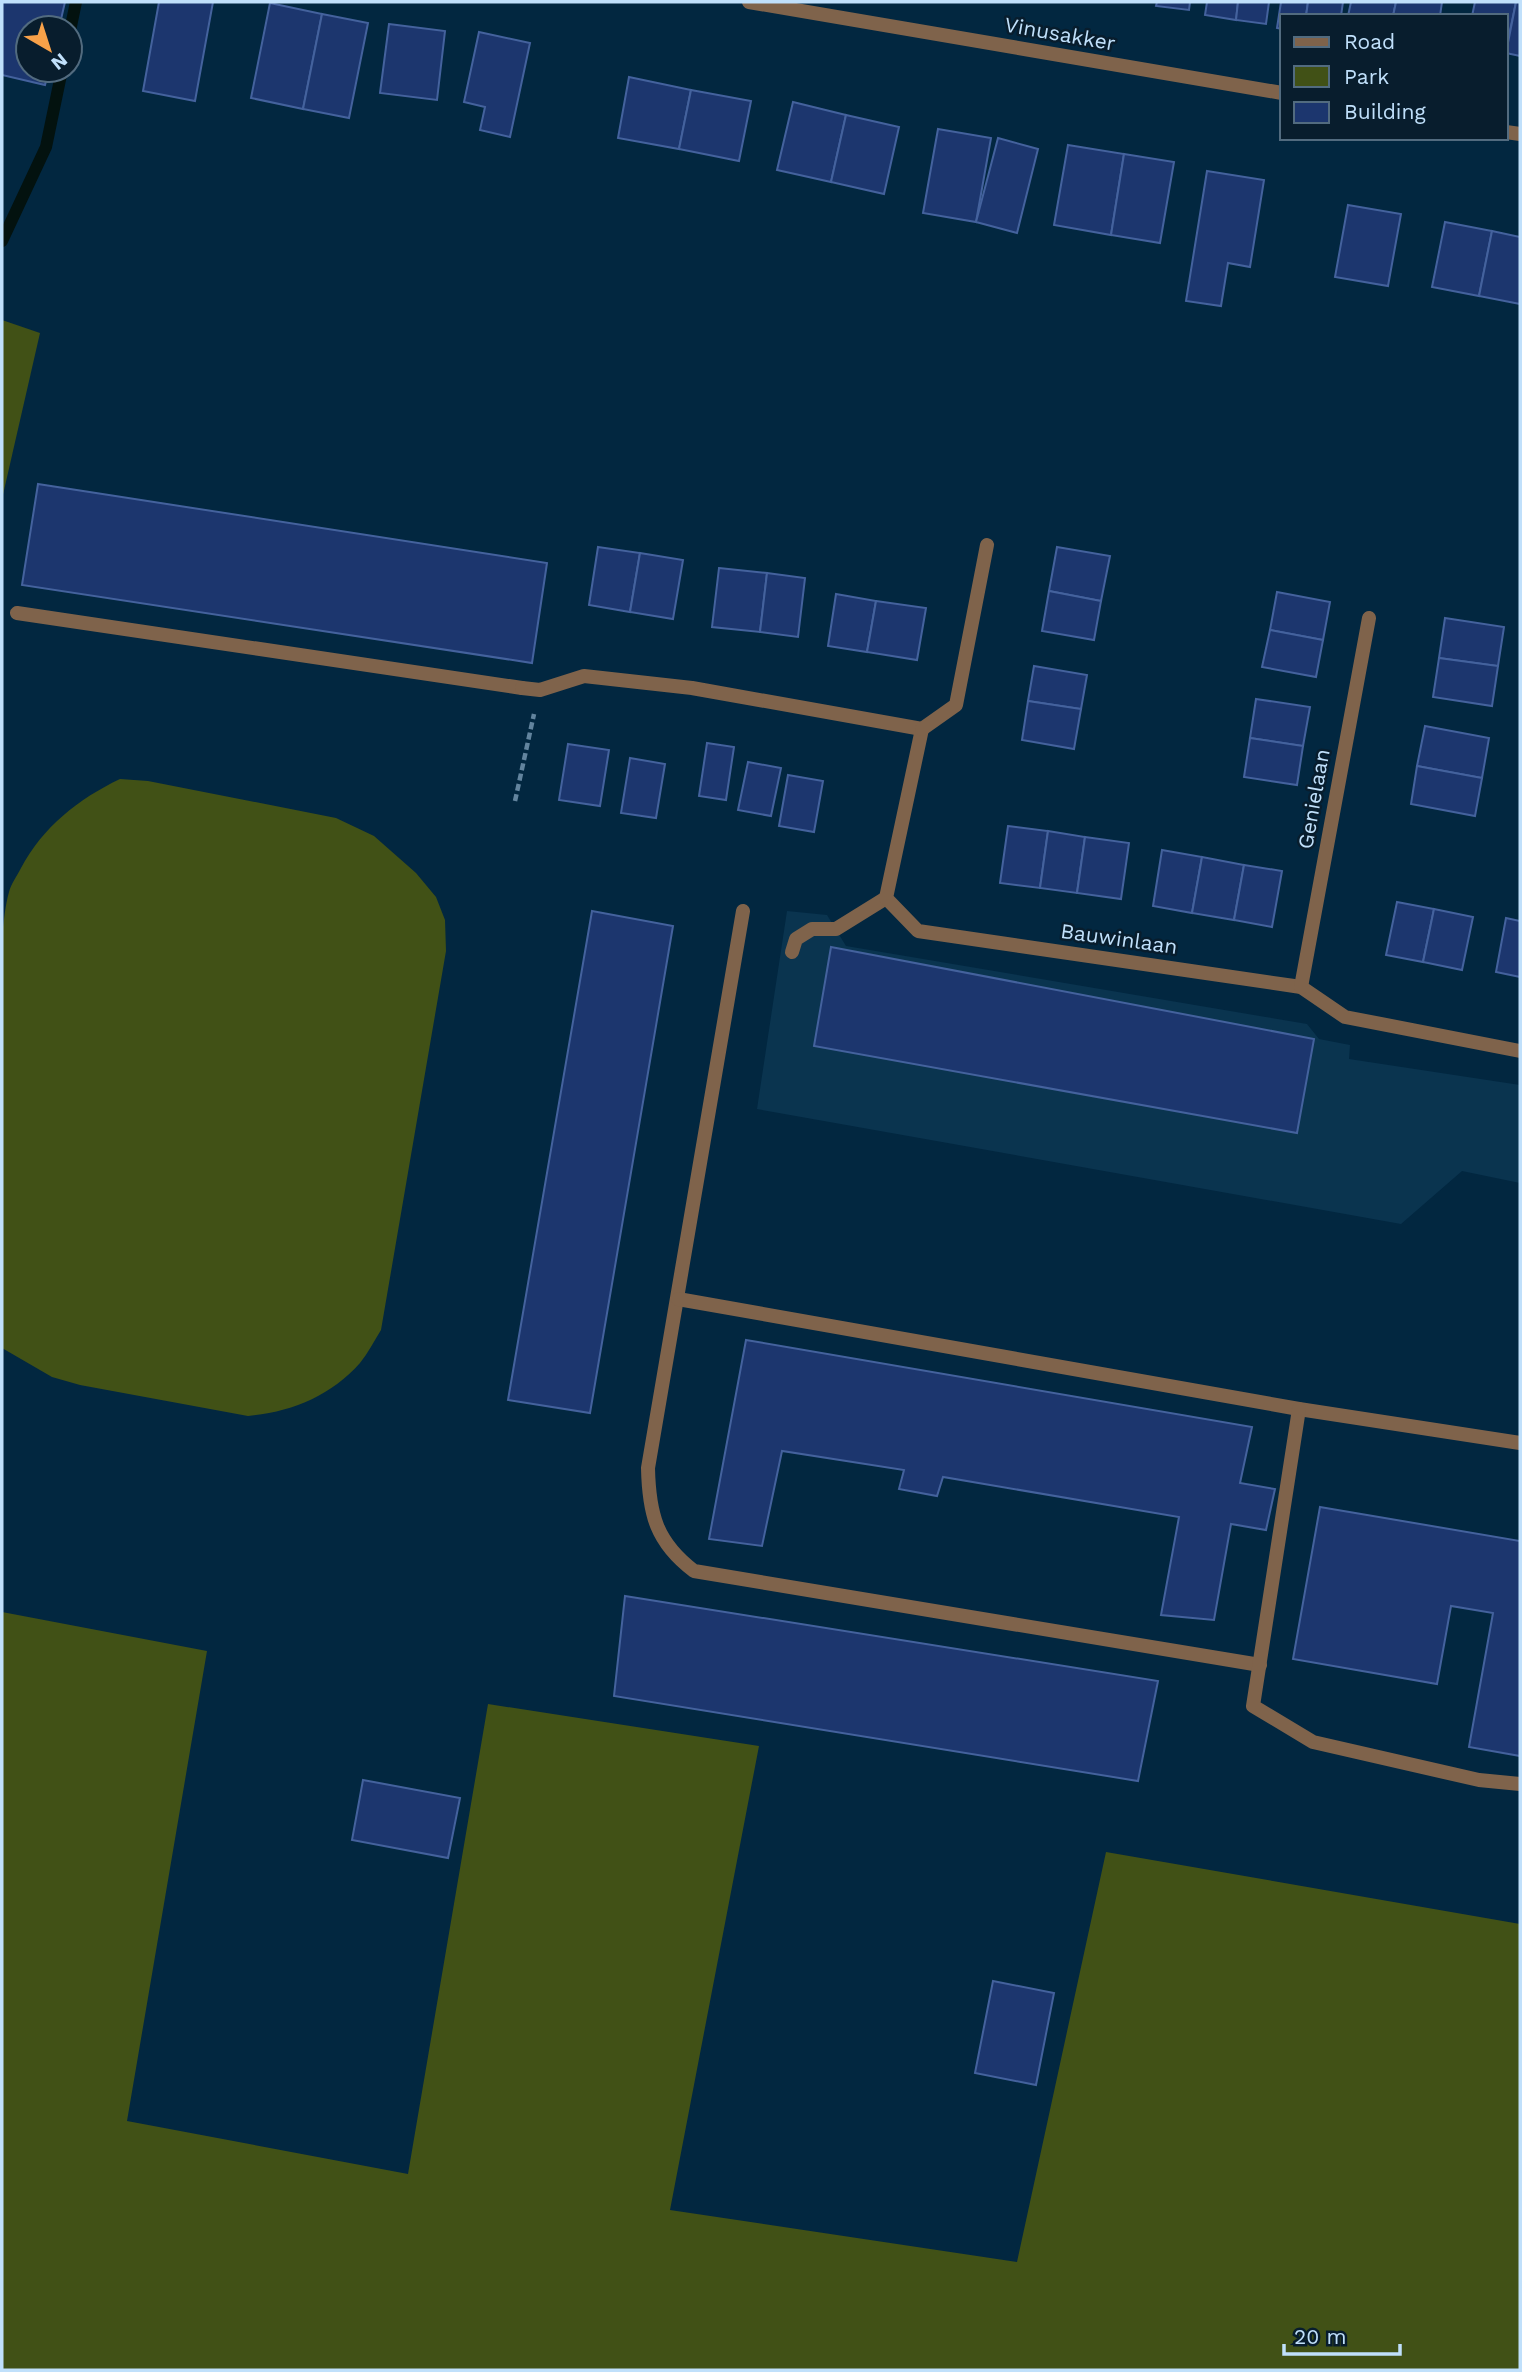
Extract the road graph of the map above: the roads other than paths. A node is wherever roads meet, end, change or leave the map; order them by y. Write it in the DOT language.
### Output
graph roads {
  1 [pos="749,2"];
  2 [pos="1280,93"];
  3 [pos="987,545"];
  4 [pos="17,613"];
  5 [pos="1369,618"];
  6 [pos="922,729"];
  7 [pos="886,898"];
  8 [pos="743,911"];
  9 [pos="792,952"];
  10 [pos="1301,987"];
  11 [pos="1520,1051"];
  12 [pos="678,1299"];
  13 [pos="1299,1409"];
  14 [pos="1520,1444"];
  15 [pos="1260,1665"];
  16 [pos="1520,1784"];
  1 -- 2 [label="street, Vinusakker"];
  3 -- 6 [label="street"];
  4 -- 6 [label="street"];
  5 -- 10 [label="street, Genielaan"];
  6 -- 7 [label="street"];
  7 -- 9 [label="street"];
  7 -- 10 [label="street, Bauwinlaan"];
  8 -- 12 [label="street"];
  10 -- 11 [label="street, Bauwinlaan"];
  12 -- 13 [label="street"];
  12 -- 15 [label="street"];
  13 -- 14 [label="street"];
  13 -- 15 [label="street"];
  15 -- 16 [label="street"];
}
